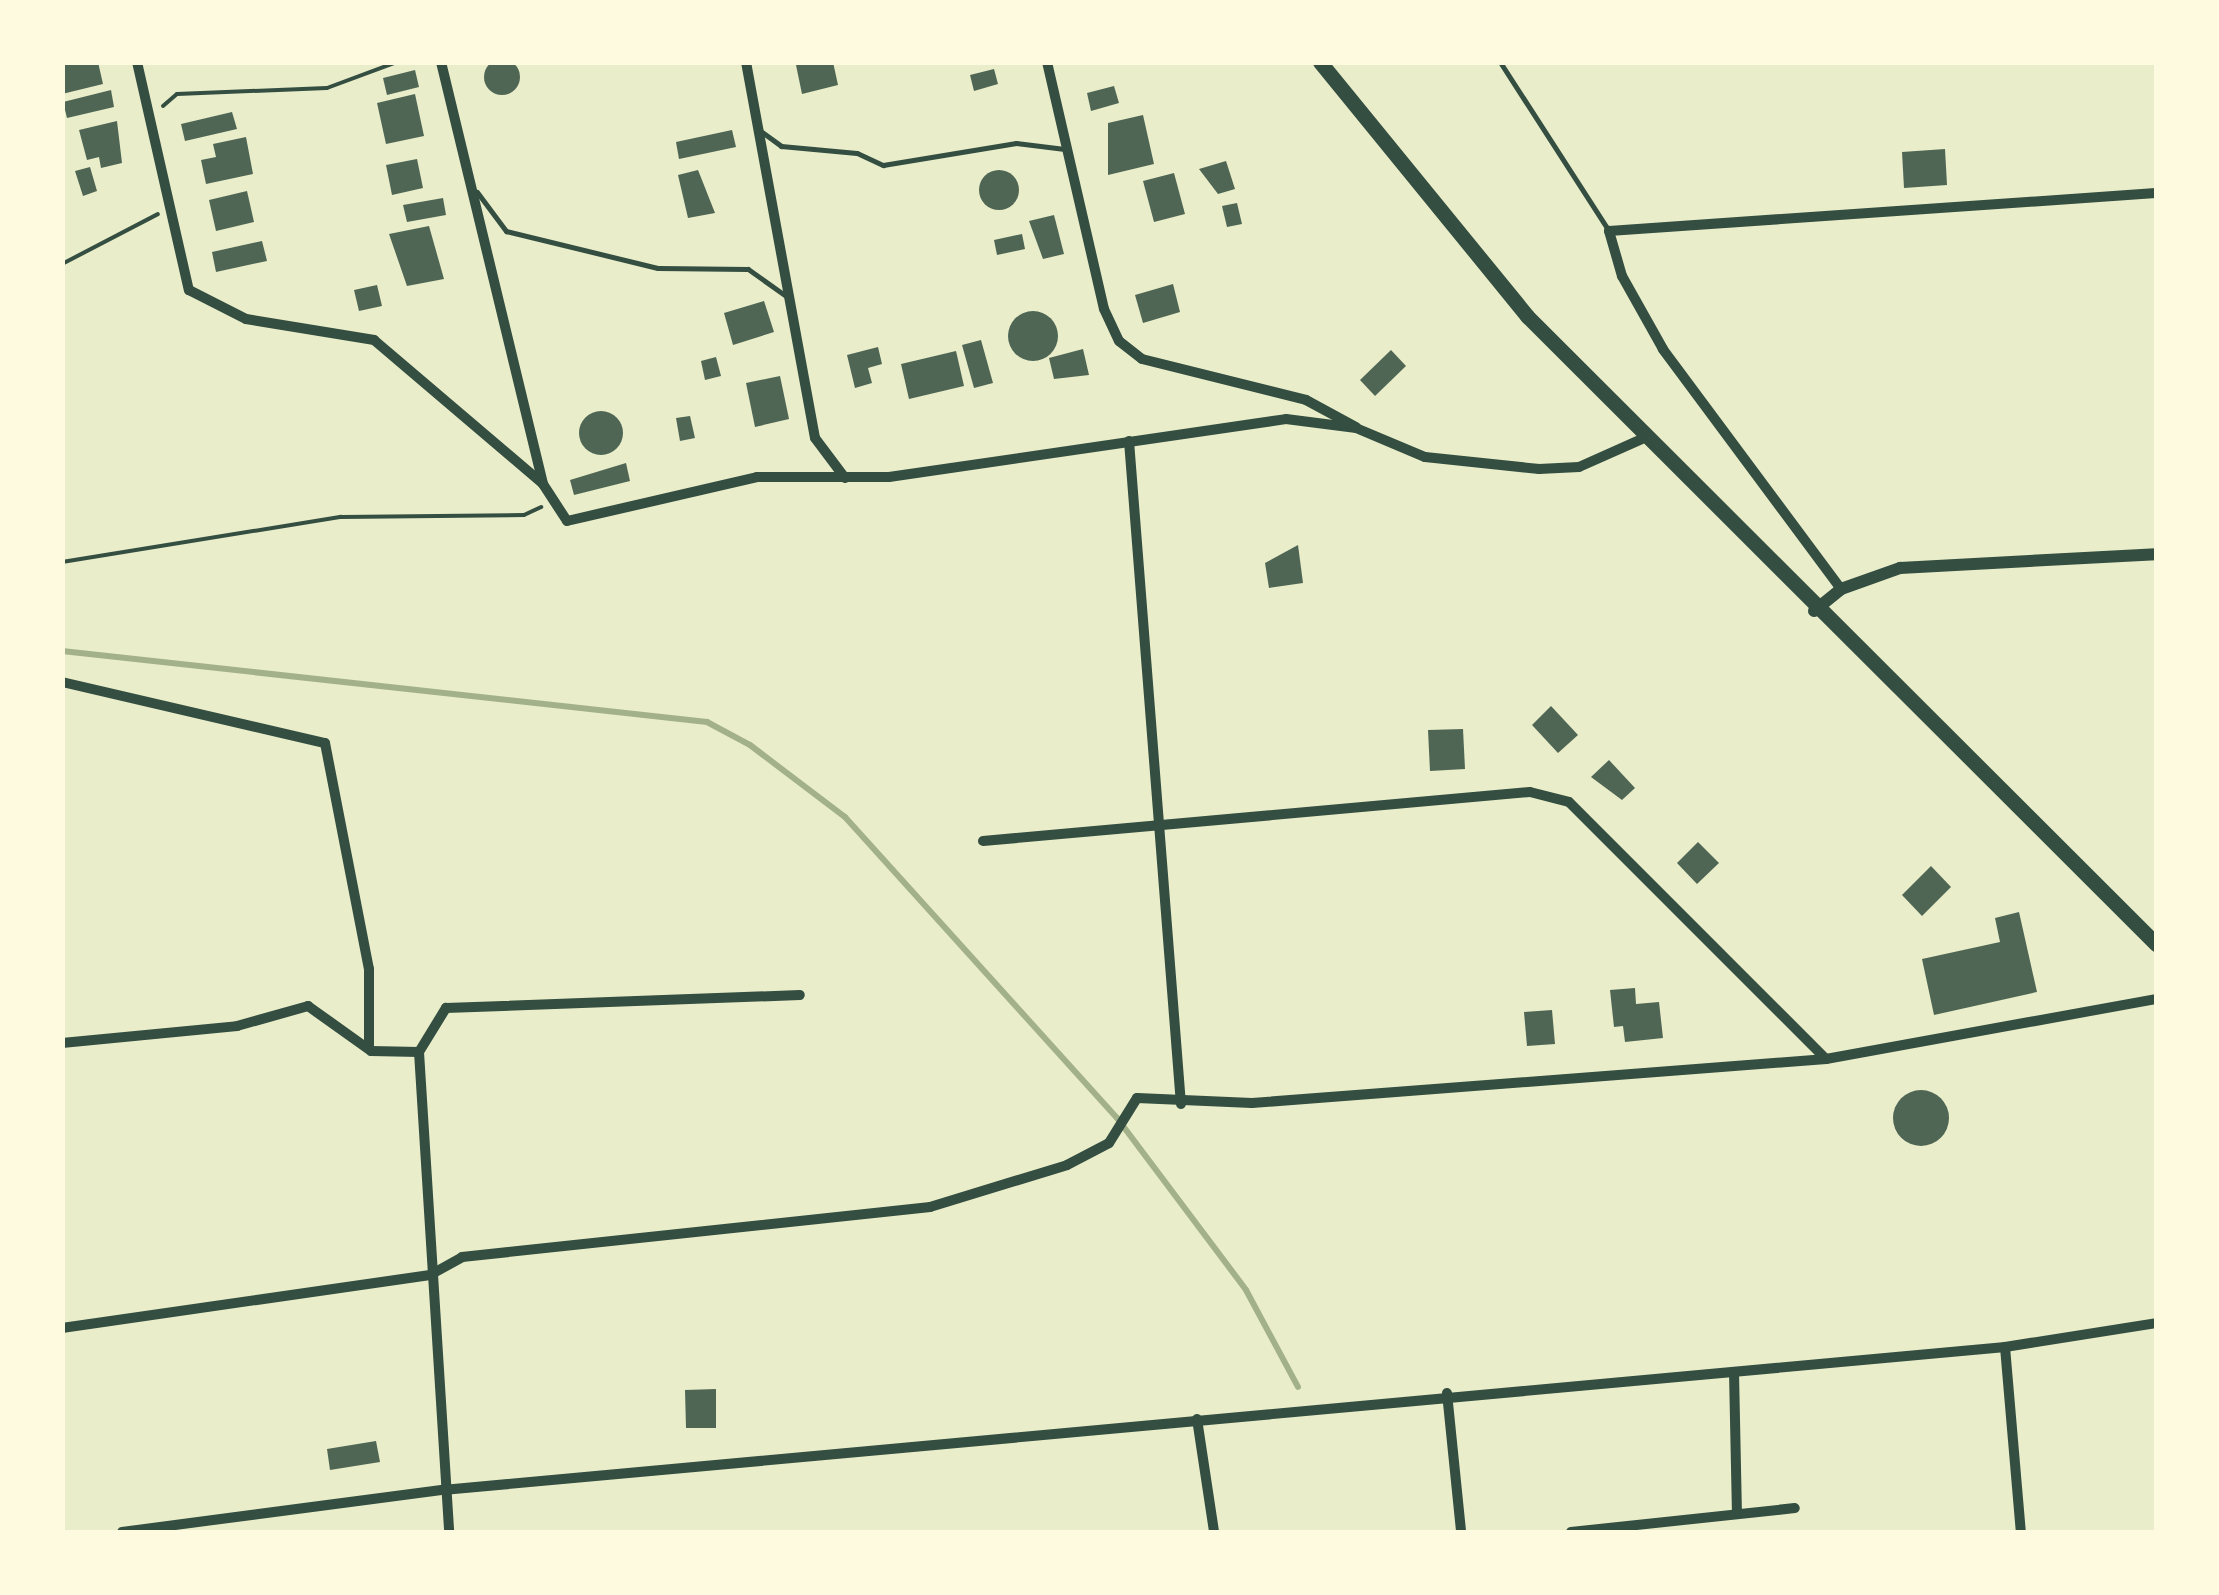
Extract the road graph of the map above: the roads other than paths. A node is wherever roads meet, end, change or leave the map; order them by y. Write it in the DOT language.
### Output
graph roads {
  1 [pos="137,62"];
  2 [pos="440,62"];
  3 [pos="746,62"];
  4 [pos="1047,62"];
  5 [pos="1320,62"];
  6 [pos="1500,62"];
  7 [pos="756,126"];
  8 [pos="1068,150"];
  9 [pos="473,180"];
  10 [pos="2156,194"];
  11 [pos="1610,231"];
  12 [pos="787,296"];
  13 [pos="1356,428"];
  14 [pos="1644,438"];
  15 [pos="1129,441"];
  16 [pos="845,479"];
  17 [pos="542,484"];
  18 [pos="2156,554"];
  19 [pos="1841,588"];
  20 [pos="1814,611"];
  21 [pos="62,682"];
  22 [pos="1166,823"];
  23 [pos="983,841"];
  24 [pos="2156,944"];
  25 [pos="800,994"];
  26 [pos="2156,999"];
  27 [pos="62,1044"];
  28 [pos="370,1051"];
  29 [pos="419,1052"];
  30 [pos="1826,1059"];
  31 [pos="1181,1104"];
  32 [pos="430,1274"];
  33 [pos="2156,1323"];
  34 [pos="62,1328"];
  35 [pos="2005,1347"];
  36 [pos="1734,1372"];
  37 [pos="1447,1393"];
  38 [pos="1197,1420"];
  39 [pos="443,1490"];
  40 [pos="1794,1508"];
  41 [pos="1737,1510"];
  42 [pos="122,1532"];
  43 [pos="448,1532"];
  44 [pos="1214,1532"];
  45 [pos="1461,1532"];
  46 [pos="1571,1532"];
  47 [pos="2021,1532"];
  1 -- 17 [label="street"];
  2 -- 9 [label="street"];
  3 -- 7 [label="street"];
  4 -- 8 [label="street"];
  5 -- 14 [label="main road"];
  6 -- 11 [label="lane"];
  7 -- 8 [label="lane"];
  7 -- 12 [label="street"];
  8 -- 13 [label="street"];
  9 -- 12 [label="lane"];
  9 -- 17 [label="street"];
  10 -- 11 [label="street"];
  11 -- 19 [label="street"];
  12 -- 16 [label="street"];
  13 -- 14 [label="street"];
  13 -- 15 [label="street"];
  14 -- 20 [label="main road"];
  15 -- 16 [label="street"];
  15 -- 22 [label="street"];
  16 -- 17 [label="street"];
  18 -- 19 [label="street"];
  19 -- 20 [label="street"];
  20 -- 24 [label="main road"];
  21 -- 28 [label="street"];
  22 -- 23 [label="street"];
  22 -- 30 [label="street"];
  22 -- 31 [label="street"];
  25 -- 29 [label="street"];
  26 -- 30 [label="street"];
  27 -- 28 [label="street"];
  28 -- 29 [label="street"];
  29 -- 32 [label="street"];
  30 -- 31 [label="street"];
  31 -- 32 [label="street"];
  32 -- 34 [label="street"];
  32 -- 39 [label="street"];
  33 -- 35 [label="street"];
  35 -- 36 [label="street"];
  35 -- 47 [label="street"];
  36 -- 37 [label="street"];
  36 -- 41 [label="street"];
  37 -- 38 [label="street"];
  37 -- 45 [label="street"];
  38 -- 39 [label="street"];
  38 -- 44 [label="street"];
  39 -- 42 [label="street"];
  39 -- 43 [label="street"];
  40 -- 41 [label="street"];
  41 -- 46 [label="street"];
}
